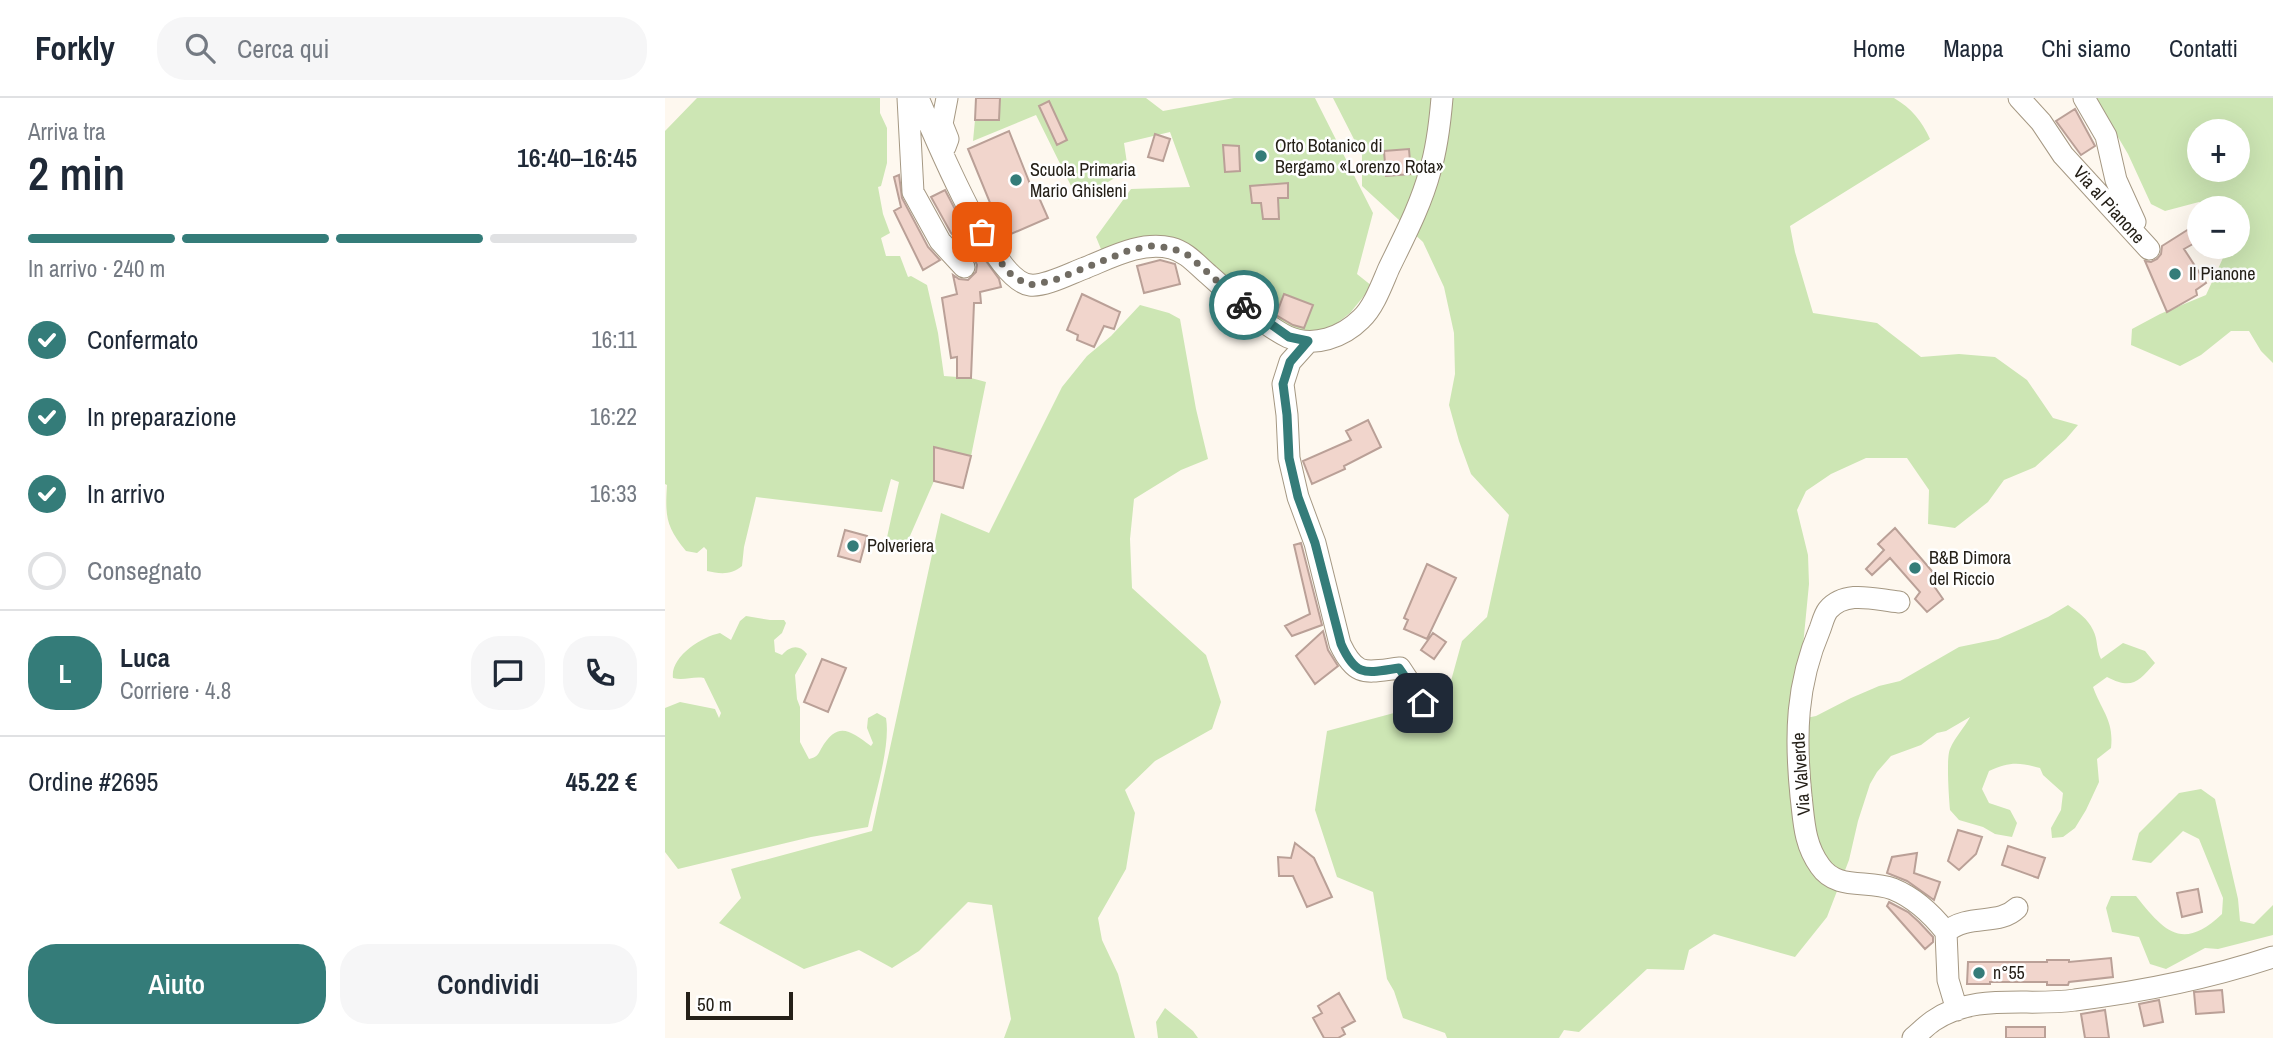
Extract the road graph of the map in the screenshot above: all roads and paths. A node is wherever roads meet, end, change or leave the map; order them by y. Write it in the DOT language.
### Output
graph roads {
  1 [pos="908,98"];
  2 [pos="918,98"];
  3 [pos="947,98"];
  4 [pos="1442,98"];
  5 [pos="2019,98"];
  6 [pos="2084,98"];
  7 [pos="940,150"];
  8 [pos="964,267"];
  9 [pos="1308,341"];
  10 [pos="1899,602"];
  11 [pos="1423,703"];
  12 [pos="2017,908"];
  13 [pos="1946,932"];
  14 [pos="2273,957"];
  15 [pos="1957,1010"];
  16 [pos="1913,1038"];
  1 -- 8 [label="street"];
  2 -- 7 [label="street"];
  3 -- 7 [label="street"];
  4 -- 9 [label="street"];
  5 -- 6 [label="street, Via al Pianone"];
  7 -- 9 [label="street"];
  9 -- 11 [label="street"];
  10 -- 13 [label="street, Via Valverde"];
  12 -- 13 [label="street"];
  13 -- 15 [label="street"];
  14 -- 15 [label="street"];
  15 -- 16 [label="street"];
}
